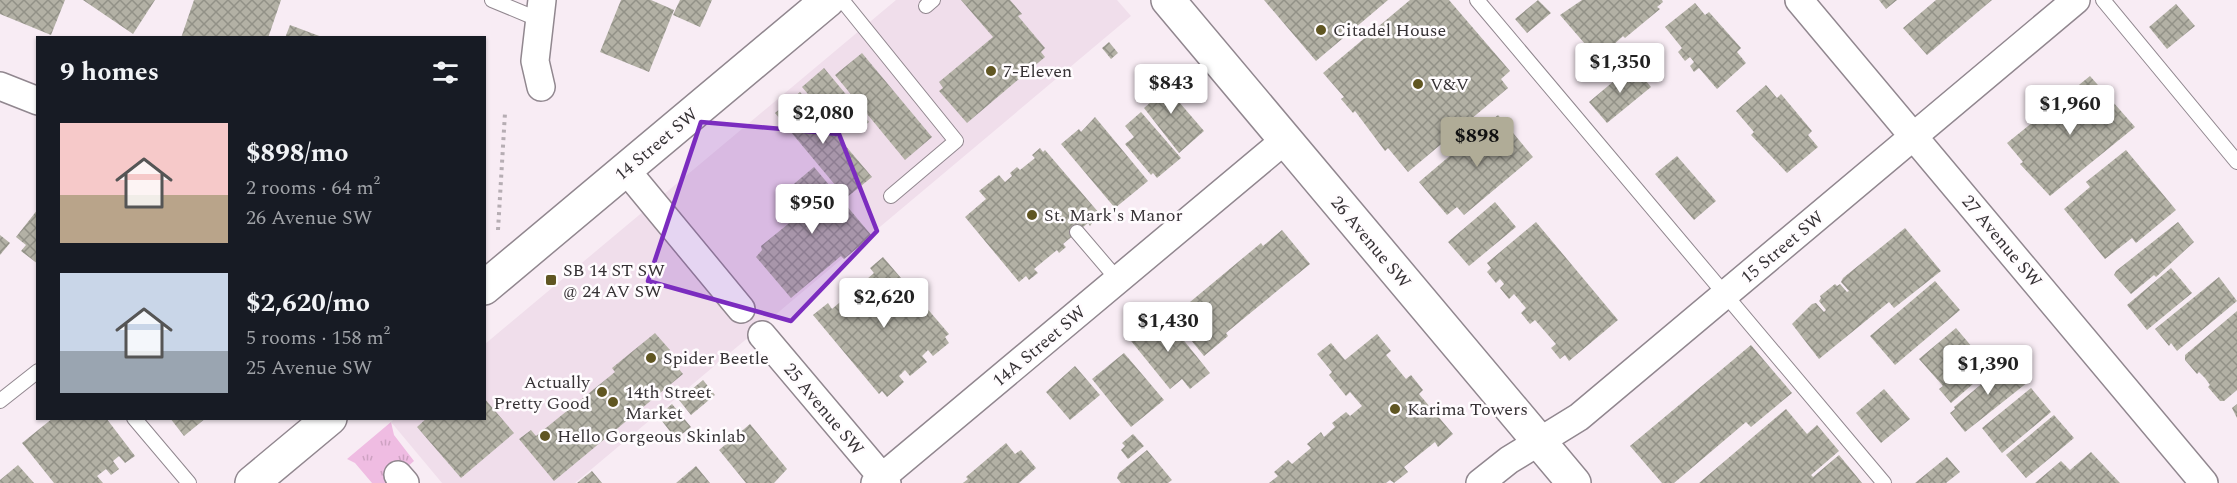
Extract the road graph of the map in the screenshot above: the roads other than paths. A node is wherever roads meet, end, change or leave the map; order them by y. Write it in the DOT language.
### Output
graph roads {
  1 [pos="492,0"];
  2 [pos="828,0"];
  3 [pos="842,0"];
  4 [pos="1168,0"];
  5 [pos="1477,0"];
  6 [pos="1799,0"];
  7 [pos="2076,0"];
  8 [pos="2103,0"];
  9 [pos="541,10"];
  10 [pos="0,87"];
  11 [pos="541,87"];
  12 [pos="36,100"];
  13 [pos="1914,136"];
  14 [pos="1285,140"];
  15 [pos="2237,162"];
  16 [pos="626,170"];
  17 [pos="891,196"];
  18 [pos="1077,232"];
  19 [pos="1118,280"];
  20 [pos="486,286"];
  21 [pos="1725,294"];
  22 [pos="741,309"];
  23 [pos="762,335"];
  24 [pos="36,373"];
  25 [pos="0,401"];
  26 [pos="136,420"];
  27 [pos="328,420"];
  28 [pos="1538,441"];
  29 [pos="881,481"];
  30 [pos="189,483"];
  31 [pos="252,483"];
  32 [pos="1479,483"];
  33 [pos="1574,483"];
  34 [pos="1884,483"];
  35 [pos="2204,483"];
  1 -- 9 [label="lane"];
  2 -- 16 [label="street, 14 Street SW"];
  3 -- 17 [label="lane"];
  4 -- 14 [label="street, 26 Avenue SW"];
  5 -- 21 [label="lane"];
  6 -- 13 [label="street, 27 Avenue SW"];
  7 -- 13 [label="street, 15 Street SW"];
  8 -- 15 [label="lane"];
  9 -- 11 [label="street"];
  10 -- 12 [label="street"];
  13 -- 21 [label="street, 15 Street SW"];
  13 -- 35 [label="street, 27 Avenue SW"];
  14 -- 19 [label="street, 14A Street SW"];
  14 -- 28 [label="street, 26 Avenue SW"];
  16 -- 20 [label="street, 14 Street SW"];
  16 -- 22 [label="street"];
  18 -- 19 [label="lane"];
  19 -- 29 [label="street, 14A Street SW"];
  21 -- 28 [label="street, 15 Street SW"];
  21 -- 34 [label="lane"];
  23 -- 29 [label="street, 25 Avenue SW"];
  24 -- 25 [label="lane"];
  26 -- 30 [label="lane"];
  27 -- 31 [label="street"];
  28 -- 32 [label="street, 15 Street SW"];
  28 -- 33 [label="street, 26 Avenue SW"];
}
